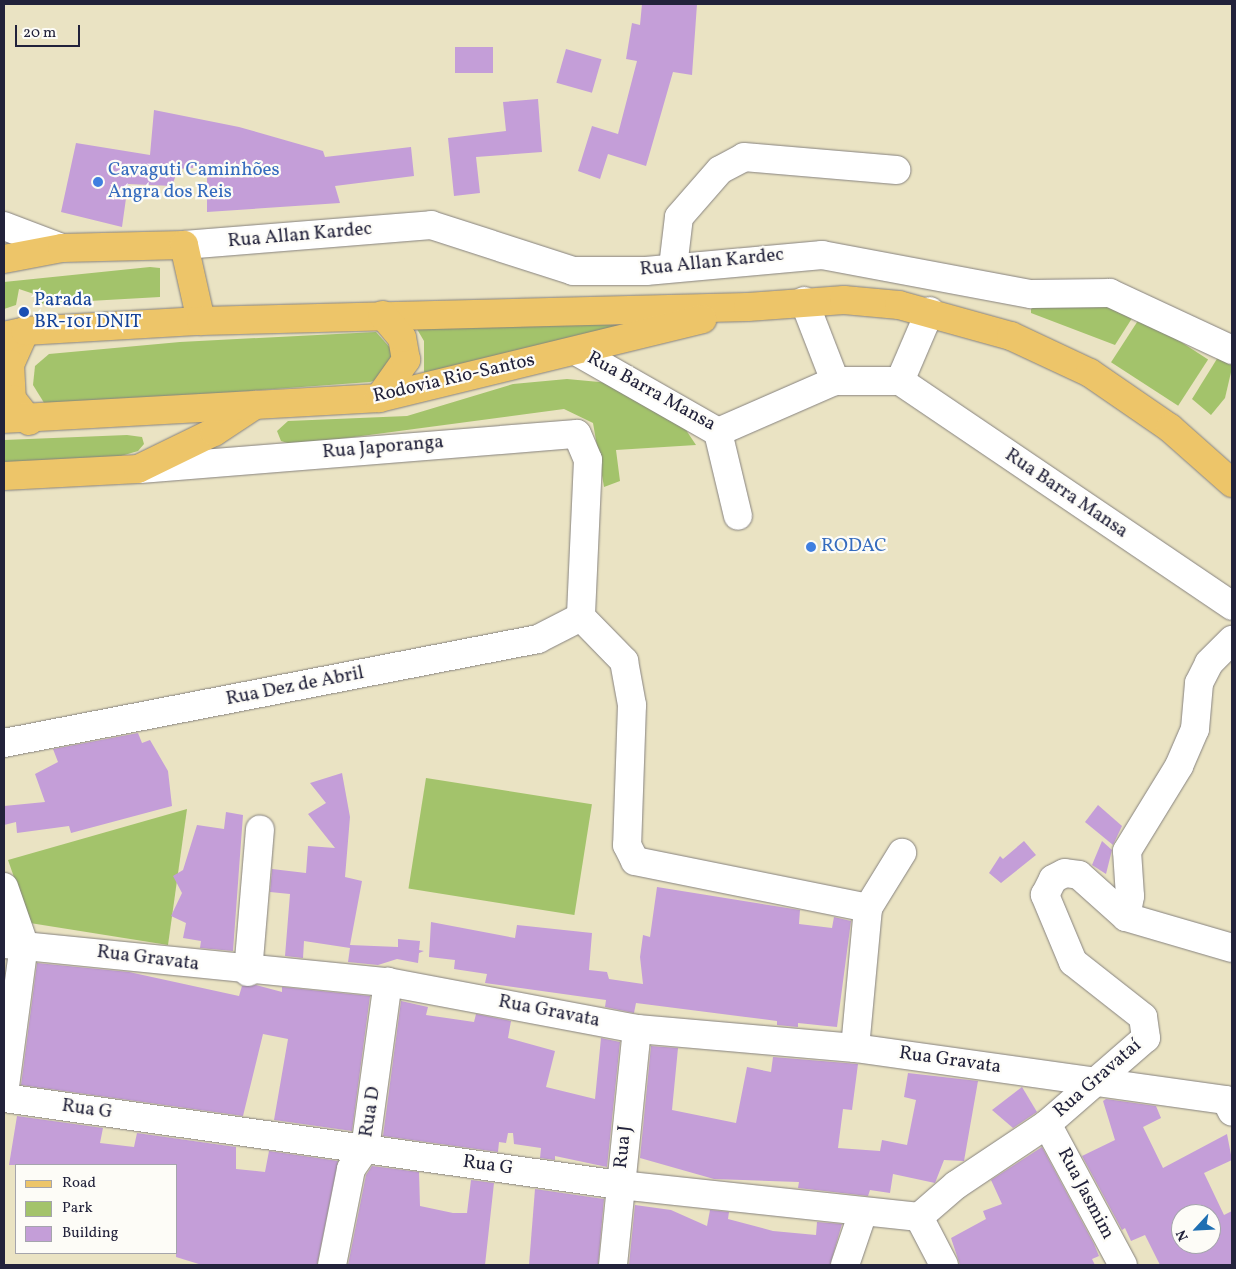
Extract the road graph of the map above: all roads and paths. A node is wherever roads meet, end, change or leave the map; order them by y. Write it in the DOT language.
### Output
graph roads {
  1 [pos="896,170"];
  2 [pos="4,226"];
  3 [pos="184,245"];
  4 [pos="62,248"];
  5 [pos="4,259"];
  6 [pos="673,266"];
  7 [pos="804,302"];
  8 [pos="748,307"];
  9 [pos="930,311"];
  10 [pos="383,315"];
  11 [pos="201,321"];
  12 [pos="14,334"];
  13 [pos="1231,344"];
  14 [pos="576,351"];
  15 [pos="835,380"];
  16 [pos="900,381"];
  17 [pos="379,398"];
  18 [pos="255,404"];
  19 [pos="16,420"];
  20 [pos="718,432"];
  21 [pos="138,469"];
  22 [pos="4,476"];
  23 [pos="1232,483"];
  24 [pos="738,516"];
  25 [pos="1232,606"];
  26 [pos="581,617"];
  27 [pos="1232,640"];
  28 [pos="4,743"];
  29 [pos="260,830"];
  30 [pos="902,853"];
  31 [pos="4,887"];
  32 [pos="868,908"];
  33 [pos="1126,917"];
  34 [pos="14,944"];
  35 [pos="1232,948"];
  36 [pos="248,972"];
  37 [pos="388,982"];
  38 [pos="637,1029"];
  39 [pos="855,1048"];
  40 [pos="1094,1080"];
  41 [pos="4,1094"];
  42 [pos="4,1098"];
  43 [pos="1230,1103"];
  44 [pos="1047,1124"];
  45 [pos="365,1148"];
  46 [pos="620,1185"];
  47 [pos="863,1212"];
  48 [pos="919,1217"];
  49 [pos="332,1265"];
  50 [pos="613,1265"];
  51 [pos="845,1265"];
  52 [pos="944,1265"];
  53 [pos="1123,1265"];
  1 -- 6 [label="street"];
  2 -- 4 [label="street"];
  3 -- 4 [label="main road"];
  3 -- 6 [label="street, Rua Allan Kardec"];
  3 -- 11 [label="main road"];
  4 -- 5 [label="main road"];
  6 -- 13 [label="street, Rua Allan Kardec"];
  7 -- 8 [label="main road, Rodovia Rio-Santos"];
  7 -- 9 [label="main road, Rodovia Rio-Santos"];
  7 -- 15 [label="street"];
  8 -- 10 [label="main road, Rodovia Rio-Santos"];
  8 -- 14 [label="main road, Rodovia Rio-Santos"];
  9 -- 16 [label="street"];
  9 -- 23 [label="main road, Rodovia Rio-Santos"];
  10 -- 11 [label="main road, Rodovia Rio-Santos"];
  10 -- 17 [label="main road"];
  11 -- 12 [label="main road, Rodovia Rio-Santos"];
  12 -- 19 [label="main road"];
  14 -- 17 [label="main road, Rodovia Rio-Santos"];
  14 -- 20 [label="street, Rua Barra Mansa"];
  15 -- 16 [label="street, Rua Barra Mansa"];
  15 -- 20 [label="street, Rua Barra Mansa"];
  16 -- 25 [label="street, Rua Barra Mansa"];
  17 -- 18 [label="main road, Rodovia Rio-Santos"];
  18 -- 19 [label="main road, Rodovia Rio-Santos"];
  18 -- 21 [label="main road"];
  20 -- 24 [label="street"];
  21 -- 22 [label="main road, Rua Japoranga"];
  21 -- 26 [label="street, Rua Japoranga"];
  26 -- 28 [label="street, Rua Dez de Abril"];
  26 -- 32 [label="street"];
  27 -- 33 [label="street"];
  29 -- 36 [label="street"];
  30 -- 32 [label="street"];
  31 -- 34 [label="street"];
  32 -- 39 [label="street"];
  33 -- 35 [label="street, Rua Gravataí"];
  33 -- 40 [label="street, Rua Gravataí"];
  34 -- 36 [label="street, Rua Gravata"];
  34 -- 41 [label="street"];
  36 -- 37 [label="street, Rua Gravata"];
  37 -- 38 [label="street, Rua Gravata"];
  37 -- 45 [label="street, Rua D"];
  38 -- 39 [label="street, Rua Gravata"];
  38 -- 46 [label="street, Rua J"];
  39 -- 40 [label="street, Rua Gravata"];
  40 -- 43 [label="street, Rua Gravata"];
  40 -- 44 [label="street, Rua Gravataí"];
  42 -- 45 [label="street, Rua G"];
  44 -- 48 [label="street, Rua Gravataí"];
  44 -- 53 [label="street, Rua Jasmim"];
  45 -- 46 [label="street, Rua G"];
  45 -- 49 [label="street, Rua D"];
  46 -- 47 [label="street, Rua G"];
  46 -- 50 [label="street, Rua J"];
  47 -- 48 [label="street, Rua G"];
  47 -- 51 [label="street"];
  48 -- 52 [label="street"];
}
